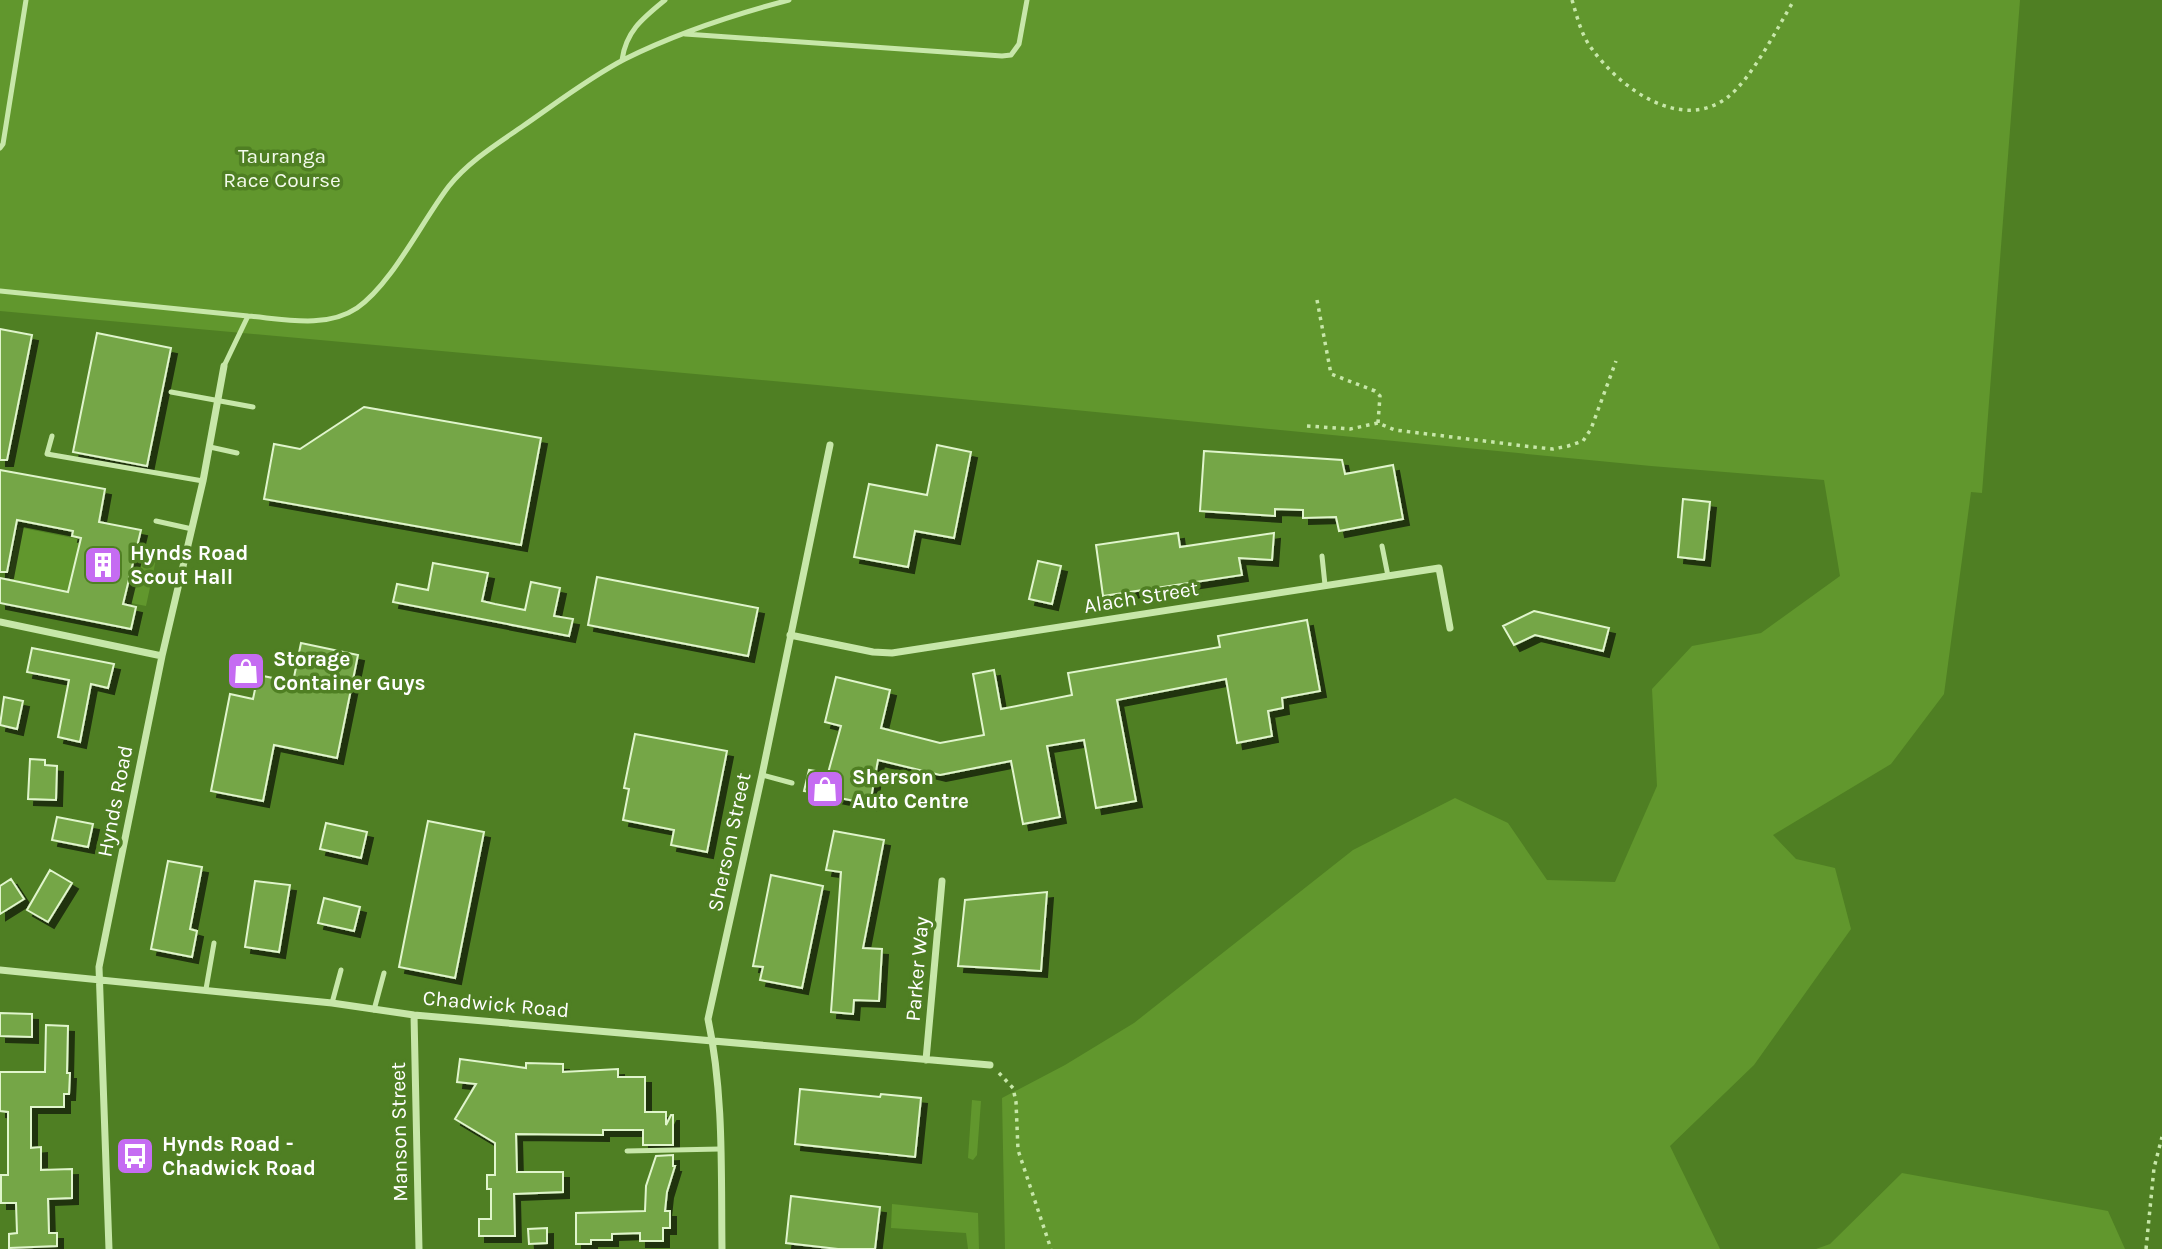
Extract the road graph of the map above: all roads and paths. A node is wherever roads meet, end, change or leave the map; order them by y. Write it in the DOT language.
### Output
graph roads {
  1 [pos="26,0"];
  2 [pos="664,0"];
  3 [pos="789,0"];
  4 [pos="1027,0"];
  5 [pos="1572,0"];
  6 [pos="1794,0"];
  7 [pos="682,33"];
  8 [pos="622,60"];
  9 [pos="0,148"];
  10 [pos="0,290"];
  11 [pos="1317,300"];
  12 [pos="248,316"];
  13 [pos="1616,361"];
  14 [pos="224,366"];
  15 [pos="172,392"];
  16 [pos="218,402"];
  17 [pos="253,407"];
  18 [pos="1378,423"];
  19 [pos="1307,425"];
  20 [pos="52,436"];
  21 [pos="830,445"];
  22 [pos="210,447"];
  23 [pos="237,453"];
  24 [pos="203,481"];
  25 [pos="156,521"];
  26 [pos="192,529"];
  27 [pos="1382,545"];
  28 [pos="1322,556"];
  29 [pos="1388,576"];
  30 [pos="1325,585"];
  31 [pos="0,622"];
  32 [pos="1450,628"];
  33 [pos="790,635"];
  34 [pos="162,656"];
  35 [pos="762,775"];
  36 [pos="792,783"];
  37 [pos="942,881"];
  38 [pos="214,943"];
  39 [pos="0,970"];
  40 [pos="341,970"];
  41 [pos="384,973"];
  42 [pos="99,978"];
  43 [pos="206,989"];
  44 [pos="332,1003"];
  45 [pos="374,1010"];
  46 [pos="414,1015"];
  47 [pos="712,1039"];
  48 [pos="926,1060"];
  49 [pos="990,1065"];
  50 [pos="2162,1137"];
  51 [pos="720,1149"];
  52 [pos="626,1151"];
  53 [pos="109,1249"];
  54 [pos="419,1249"];
  55 [pos="722,1249"];
  56 [pos="1051,1249"];
  57 [pos="2146,1249"];
  1 -- 9 [label="lane"];
  2 -- 8 [label="lane"];
  3 -- 7 [label="lane"];
  4 -- 7 [label="lane"];
  5 -- 6 [label="path"];
  7 -- 8 [label="lane"];
  8 -- 12 [label="lane"];
  10 -- 12 [label="lane"];
  11 -- 18 [label="path"];
  12 -- 14 [label="lane"];
  13 -- 18 [label="path"];
  14 -- 16 [label="street, Hynds Road"];
  15 -- 16 [label="lane"];
  16 -- 17 [label="lane"];
  16 -- 22 [label="street, Hynds Road"];
  18 -- 19 [label="path"];
  20 -- 24 [label="lane"];
  21 -- 33 [label="street, Sherson Street"];
  22 -- 23 [label="lane"];
  22 -- 24 [label="street, Hynds Road"];
  24 -- 26 [label="street, Hynds Road"];
  25 -- 26 [label="lane"];
  26 -- 34 [label="street, Hynds Road"];
  27 -- 29 [label="lane"];
  28 -- 30 [label="lane"];
  29 -- 30 [label="street, Alach Street"];
  29 -- 32 [label="street, Alach Street"];
  30 -- 33 [label="street, Alach Street"];
  31 -- 34 [label="street"];
  33 -- 35 [label="street, Sherson Street"];
  34 -- 42 [label="street, Hynds Road"];
  35 -- 36 [label="lane"];
  35 -- 47 [label="street, Sherson Street"];
  37 -- 48 [label="street, Parker Way"];
  38 -- 43 [label="lane"];
  39 -- 42 [label="street, Chadwick Road"];
  40 -- 44 [label="lane"];
  41 -- 45 [label="lane"];
  42 -- 43 [label="street, Chadwick Road"];
  42 -- 53 [label="street, Hynds Road"];
  43 -- 44 [label="street, Chadwick Road"];
  44 -- 45 [label="street, Chadwick Road"];
  45 -- 46 [label="street, Chadwick Road"];
  46 -- 47 [label="street, Chadwick Road"];
  46 -- 54 [label="street, Manson Street"];
  47 -- 48 [label="street, Chadwick Road"];
  47 -- 51 [label="street, Sherson Street"];
  48 -- 49 [label="street, Chadwick Road"];
  49 -- 56 [label="path"];
  50 -- 57 [label="path"];
  51 -- 52 [label="lane"];
  51 -- 55 [label="street, Sherson Street"];
}
